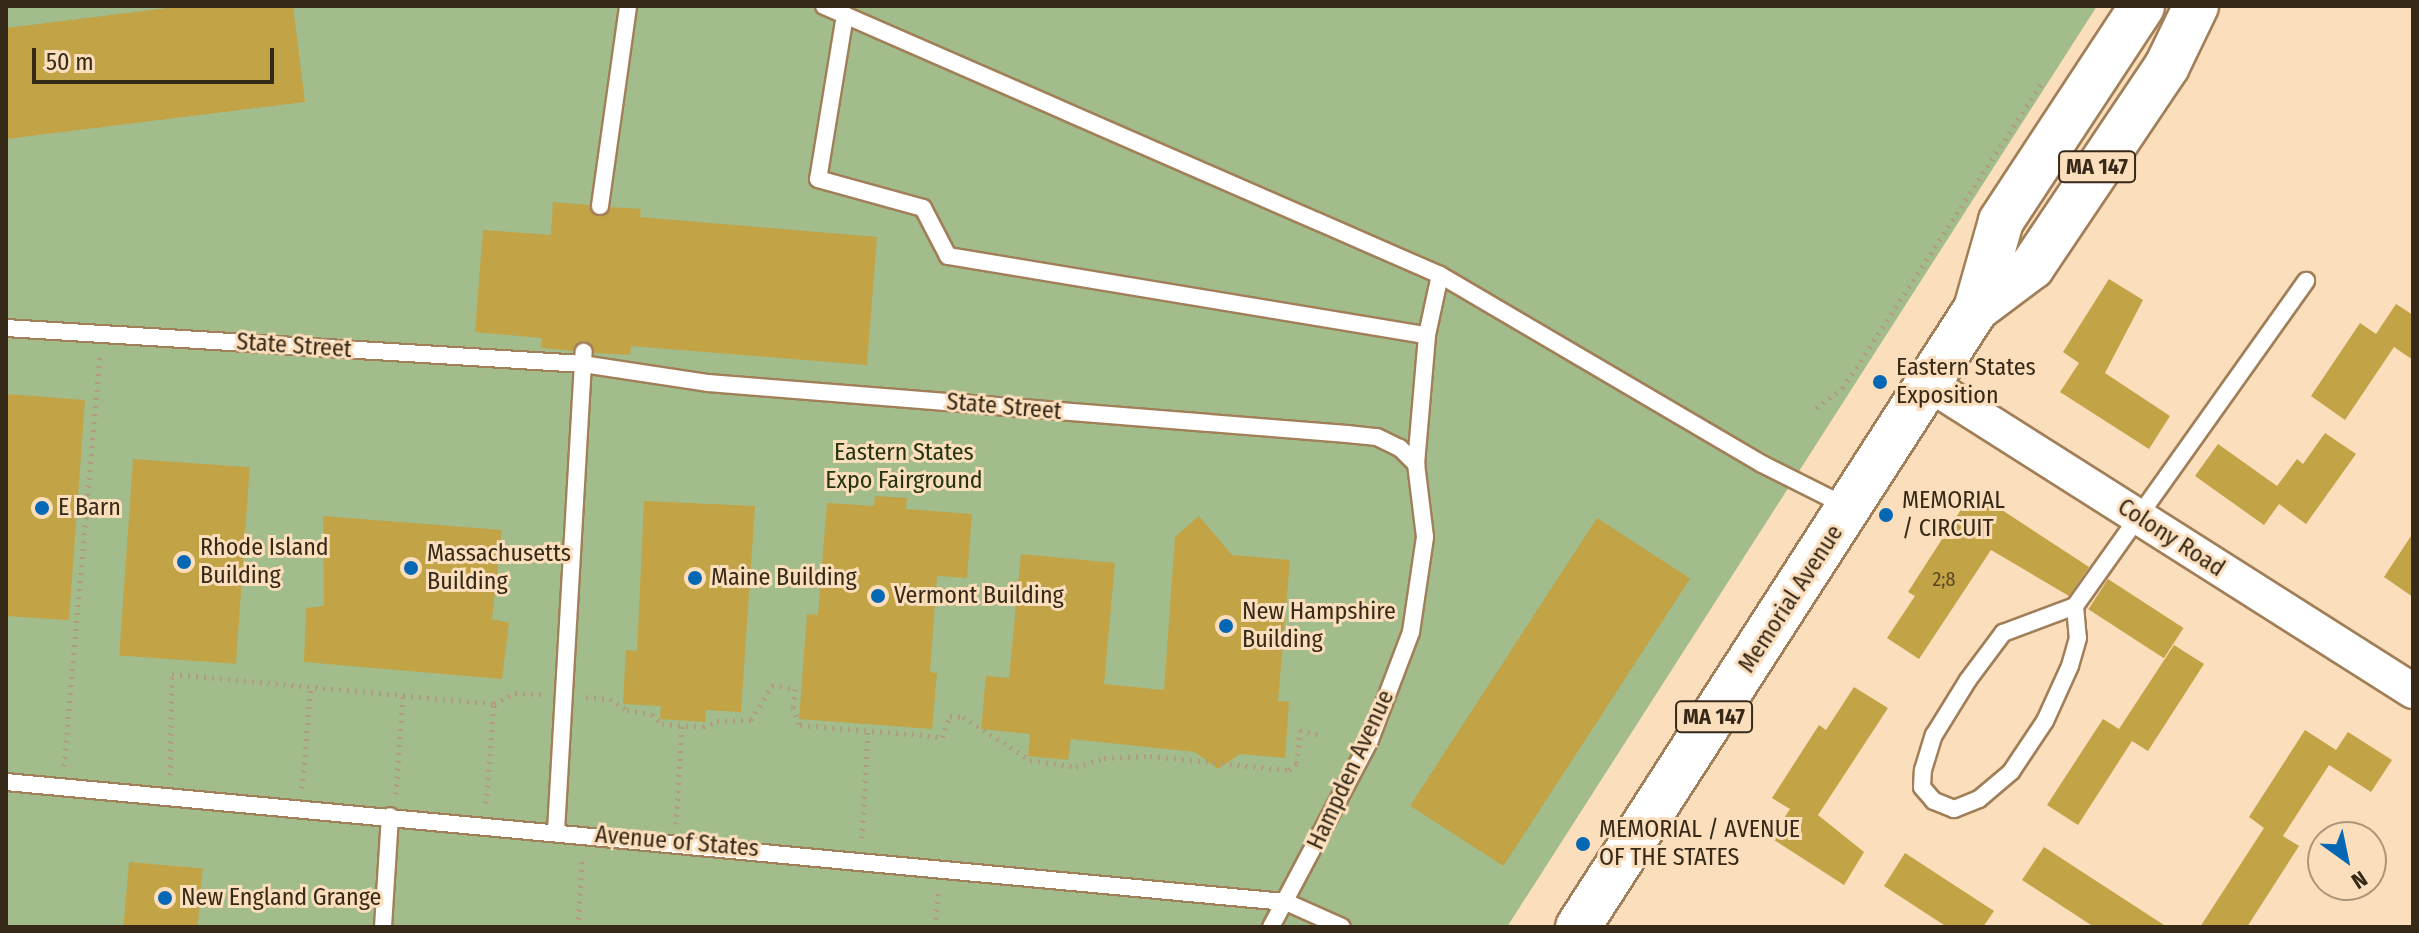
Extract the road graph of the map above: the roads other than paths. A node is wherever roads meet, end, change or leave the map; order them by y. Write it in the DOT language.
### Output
graph roads {
  1 [pos="628,6"];
  2 [pos="824,6"];
  3 [pos="2142,6"];
  4 [pos="2196,6"];
  5 [pos="845,15"];
  6 [pos="600,206"];
  7 [pos="1440,275"];
  8 [pos="2306,281"];
  9 [pos="1976,309"];
  10 [pos="6,328"];
  11 [pos="1427,335"];
  12 [pos="584,358"];
  13 [pos="1929,384"];
  14 [pos="1416,464"];
  15 [pos="1850,508"];
  16 [pos="2138,517"];
  17 [pos="2075,606"];
  18 [pos="2413,691"];
  19 [pos="6,782"];
  20 [pos="392,816"];
  21 [pos="556,831"];
  22 [pos="1286,902"];
  23 [pos="383,927"];
  24 [pos="1271,927"];
  25 [pos="1342,927"];
  26 [pos="1578,927"];
  1 -- 6 [label="lane"];
  2 -- 5 [label="lane"];
  3 -- 9 [label="main road, Memorial Avenue / MA 147"];
  4 -- 9 [label="main road, Memorial Avenue / MA 147"];
  5 -- 7 [label="lane"];
  5 -- 11 [label="lane"];
  7 -- 11 [label="lane, Hampden Avenue"];
  7 -- 15 [label="lane"];
  8 -- 16 [label="lane"];
  9 -- 13 [label="main road, Memorial Avenue / MA 147"];
  10 -- 12 [label="lane, State Street"];
  11 -- 14 [label="lane, Hampden Avenue"];
  12 -- 14 [label="lane, State Street"];
  12 -- 21 [label="lane"];
  13 -- 15 [label="main road, Memorial Avenue / MA 147"];
  13 -- 16 [label="street, Colony Road"];
  14 -- 22 [label="lane, Hampden Avenue"];
  15 -- 26 [label="main road, Memorial Avenue / MA 147"];
  16 -- 17 [label="lane"];
  16 -- 18 [label="street, Colony Road"];
  17 -- 17 [label="lane"];
  19 -- 20 [label="lane, Avenue of States"];
  20 -- 21 [label="lane, Avenue of States"];
  20 -- 23 [label="lane"];
  21 -- 22 [label="lane, Avenue of States"];
  22 -- 24 [label="lane, Hampden Avenue"];
  22 -- 25 [label="lane, Avenue of States"];
}
